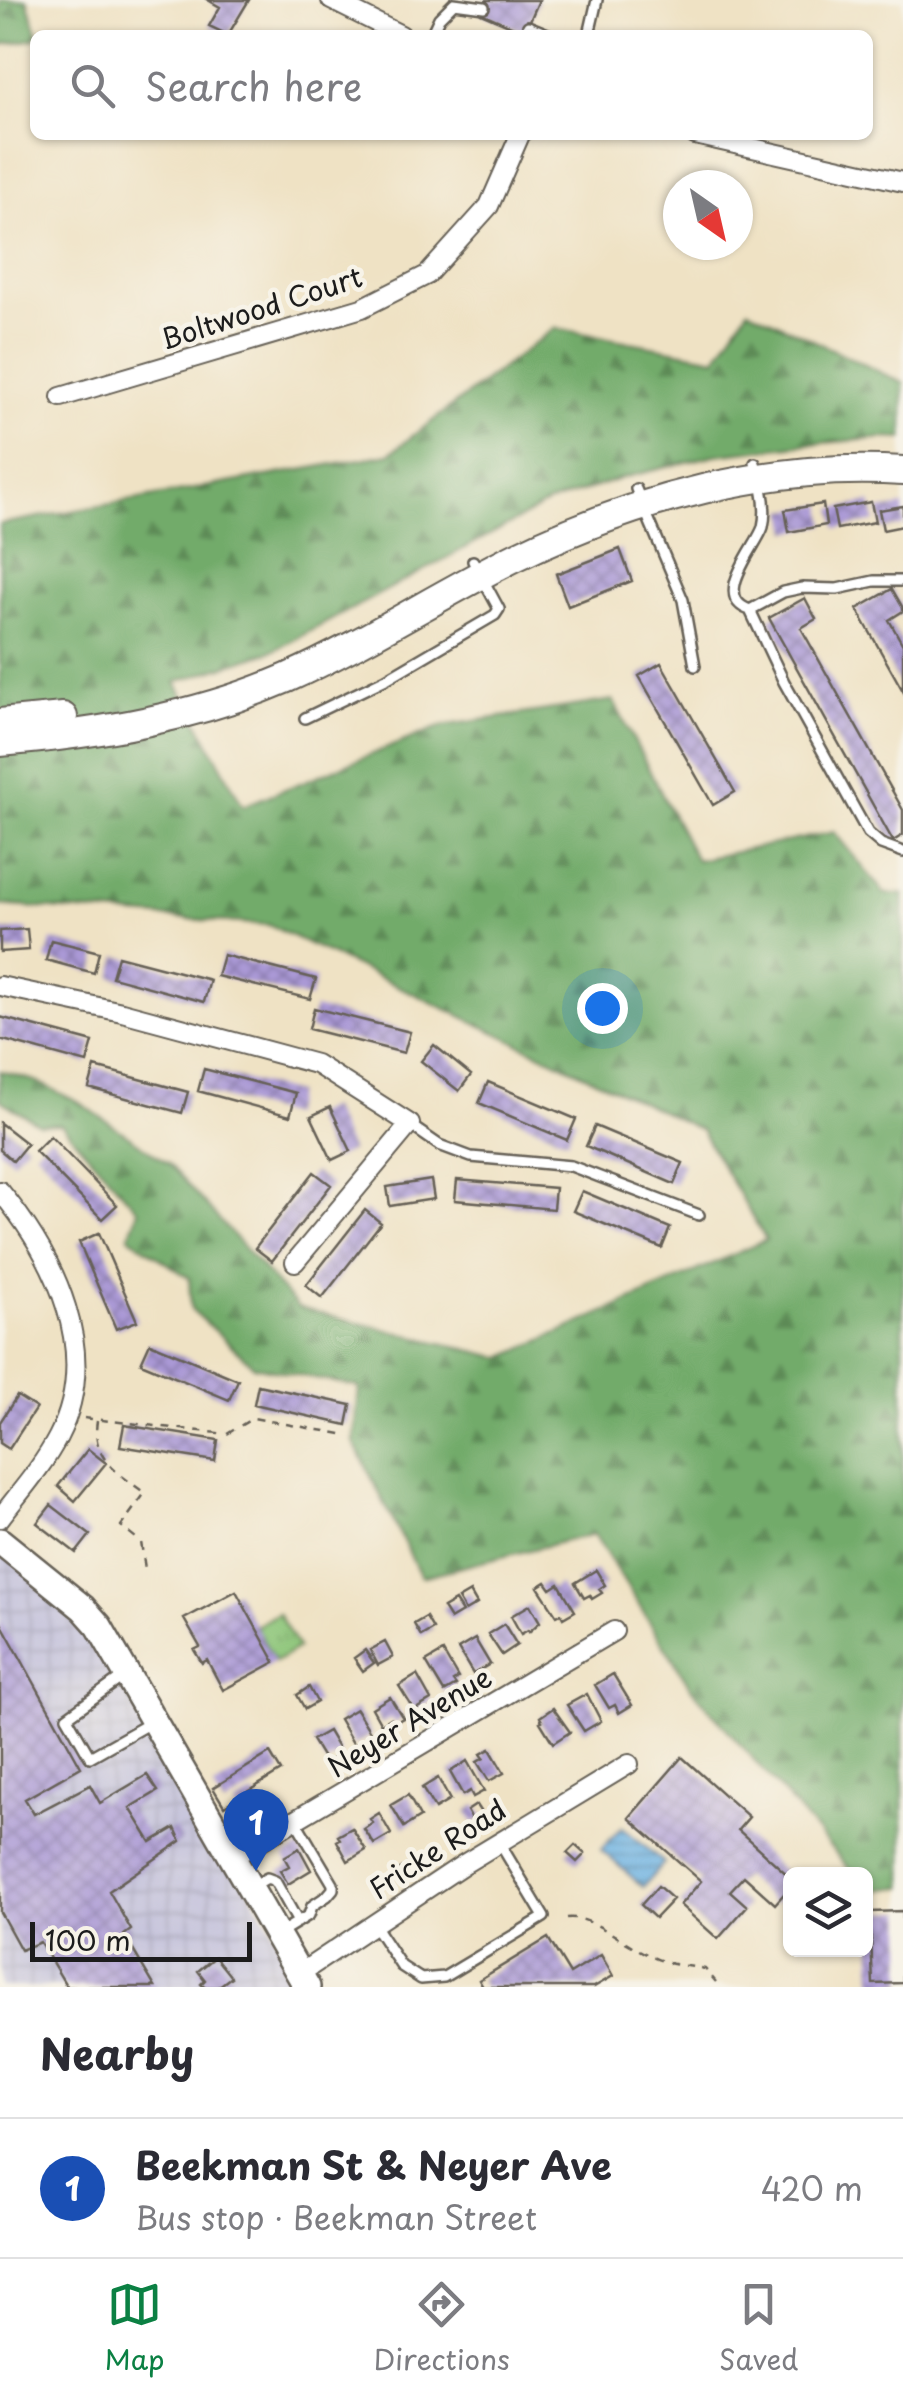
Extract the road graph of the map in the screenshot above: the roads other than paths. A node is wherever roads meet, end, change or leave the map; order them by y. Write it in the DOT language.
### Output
graph roads {
  1 [pos="331,0"];
  2 [pos="597,0"];
  3 [pos="484,7"];
  4 [pos="528,26"];
  5 [pos="390,30"];
  6 [pos="433,30"];
  7 [pos="538,30"];
  8 [pos="591,30"];
  9 [pos="518,140"];
  10 [pos="717,140"];
  11 [pos="903,182"];
  12 [pos="62,397"];
  13 [pos="903,454"];
  14 [pos="758,471"];
  15 [pos="903,471"];
  16 [pos="640,497"];
  17 [pos="476,568"];
  18 [pos="903,581"];
  19 [pos="750,610"];
  20 [pos="695,666"];
  21 [pos="305,718"];
  22 [pos="0,723"];
  23 [pos="0,742"];
  24 [pos="903,852"];
  25 [pos="0,986"];
  26 [pos="410,1124"];
  27 [pos="0,1192"];
  28 [pos="699,1215"];
  29 [pos="295,1262"];
  30 [pos="0,1518"];
  31 [pos="0,1541"];
  32 [pos="614,1632"];
  33 [pos="126,1674"];
  34 [pos="153,1722"];
  35 [pos="629,1764"];
  36 [pos="295,1820"];
  37 [pos="500,1842"];
  38 [pos="231,1858"];
  39 [pos="374,1925"];
  40 [pos="287,1928"];
  41 [pos="295,1983"];
  1 -- 5 [label="street"];
  2 -- 8 [label="lane"];
  3 -- 6 [label="lane"];
  4 -- 7 [label="lane"];
  9 -- 12 [label="street, Boltwood Court"];
  10 -- 11 [label="street"];
  13 -- 14 [label="main road"];
  14 -- 15 [label="main road"];
  14 -- 16 [label="main road"];
  14 -- 19 [label="lane"];
  16 -- 17 [label="main road"];
  16 -- 20 [label="lane"];
  17 -- 21 [label="lane"];
  17 -- 22 [label="main road"];
  17 -- 23 [label="main road"];
  18 -- 19 [label="lane"];
  19 -- 24 [label="lane"];
  25 -- 26 [label="street"];
  26 -- 28 [label="lane"];
  26 -- 29 [label="street"];
  27 -- 30 [label="street"];
  31 -- 33 [label="main road"];
  32 -- 36 [label="street, Neyer Avenue"];
  33 -- 34 [label="main road"];
  33 -- 34 [label="lane"];
  34 -- 38 [label="main road"];
  35 -- 37 [label="street, Fricke Road"];
  36 -- 38 [label="street, Neyer Avenue"];
  36 -- 40 [label="lane"];
  37 -- 39 [label="street, Fricke Road"];
  37 -- 39 [label="lane"];
  38 -- 40 [label="main road"];
  39 -- 41 [label="street, Fricke Road"];
  40 -- 41 [label="main road"];
}
